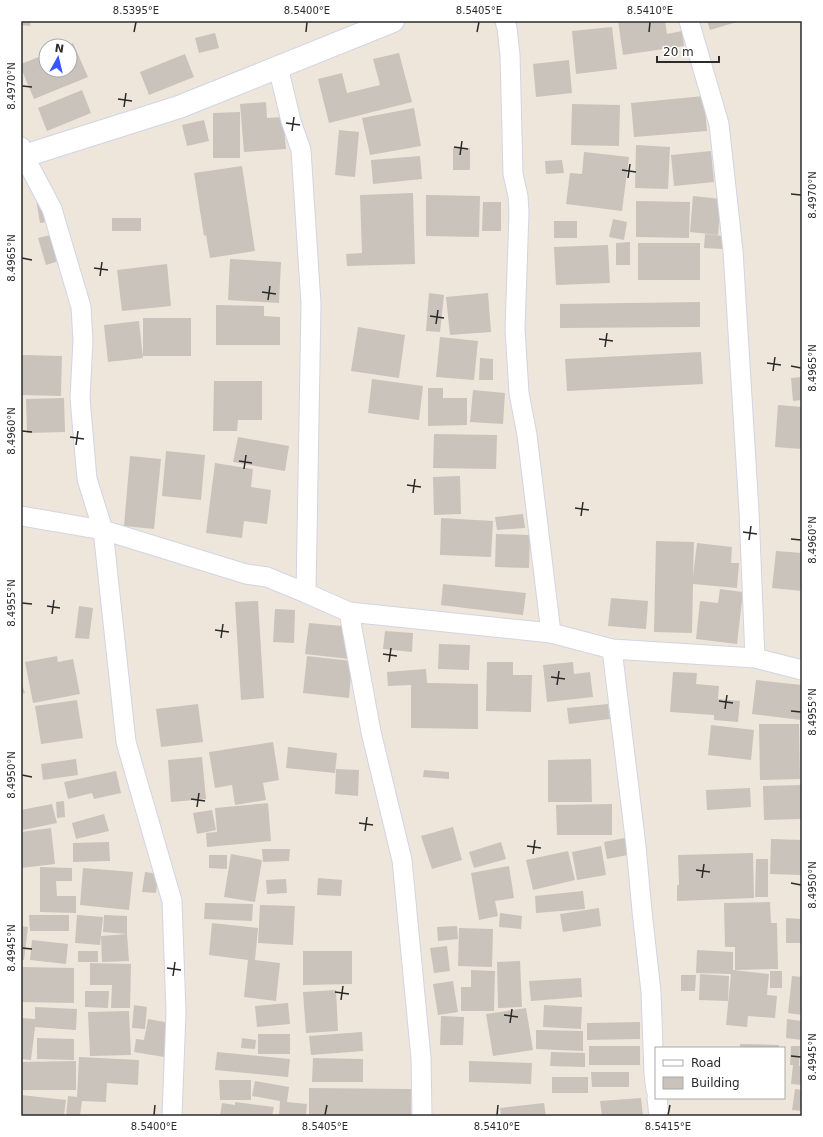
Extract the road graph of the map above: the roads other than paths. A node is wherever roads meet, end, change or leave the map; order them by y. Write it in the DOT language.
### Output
graph roads {
  1 [pos="393,21"];
  2 [pos="505,21"];
  3 [pos="689,21"];
  4 [pos="278,68"];
  5 [pos="22,153"];
  6 [pos="21,516"];
  7 [pos="103,530"];
  8 [pos="306,593"];
  9 [pos="349,612"];
  10 [pos="552,633"];
  11 [pos="612,649"];
  12 [pos="756,658"];
  13 [pos="802,670"];
  14 [pos="655,1082"];
  15 [pos="657,1099"];
  16 [pos="172,1116"];
  17 [pos="422,1116"];
  18 [pos="659,1116"];
  1 -- 4 [label="street"];
  2 -- 10 [label="street"];
  3 -- 12 [label="street"];
  4 -- 5 [label="street"];
  4 -- 8 [label="street"];
  5 -- 7 [label="street"];
  6 -- 7 [label="street"];
  7 -- 8 [label="street"];
  7 -- 16 [label="street"];
  8 -- 9 [label="street"];
  9 -- 10 [label="street"];
  9 -- 17 [label="street"];
  10 -- 11 [label="street"];
  11 -- 12 [label="street"];
  11 -- 14 [label="street"];
  12 -- 13 [label="street"];
  15 -- 18 [label="street"];
}
